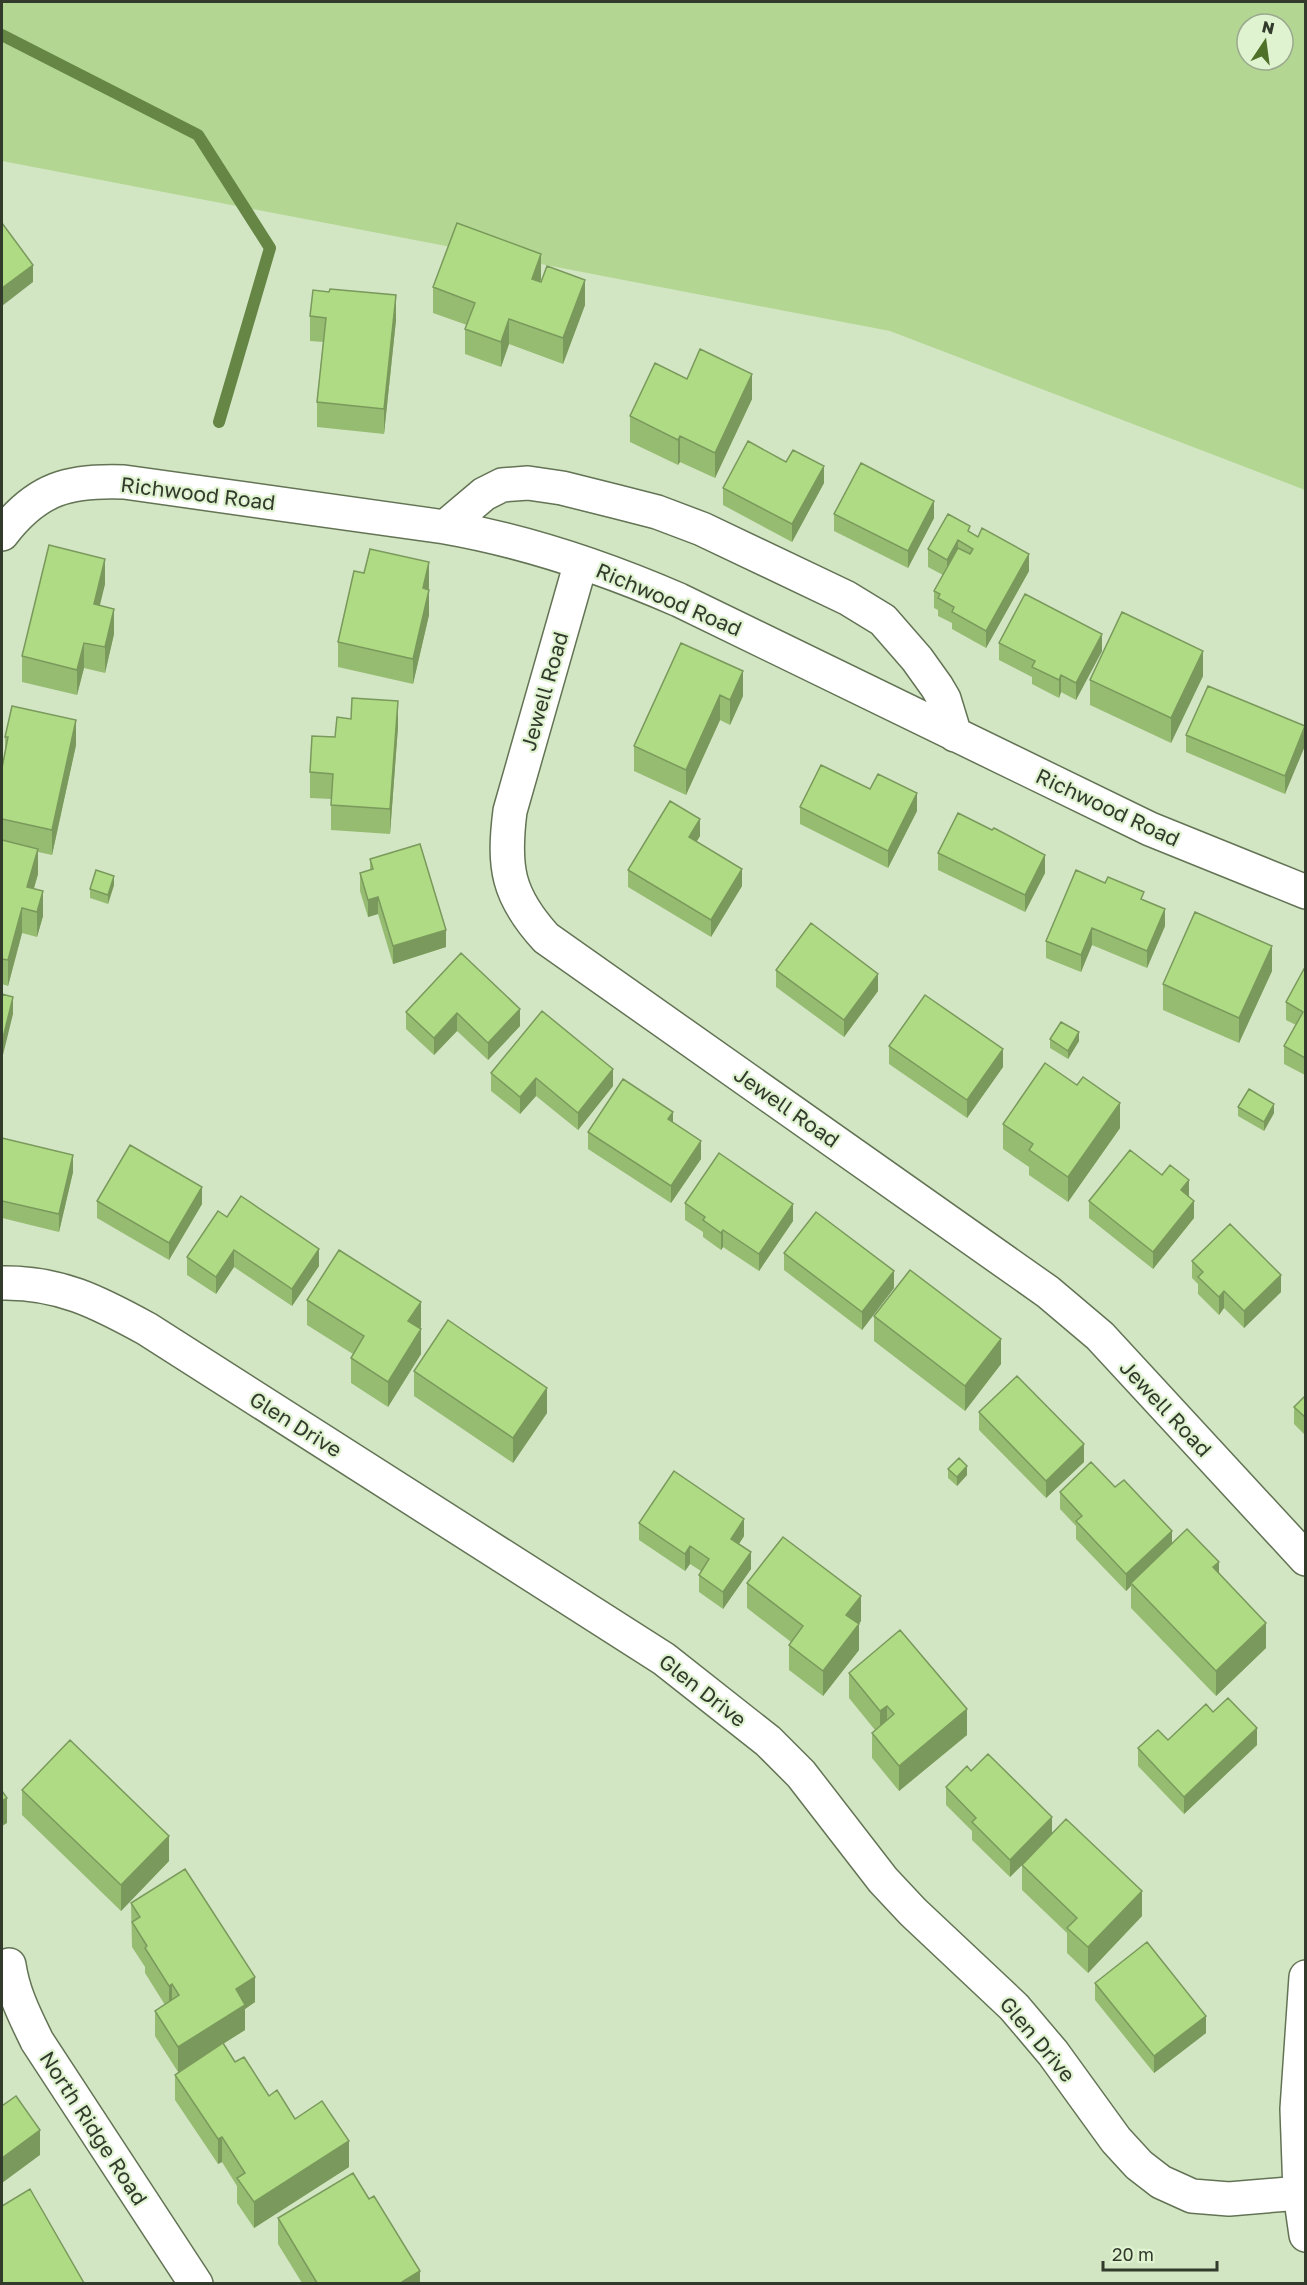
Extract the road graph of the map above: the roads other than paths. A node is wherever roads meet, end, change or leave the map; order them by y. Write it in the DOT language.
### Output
graph roads {
  1 [pos="445,527"];
  2 [pos="2,534"];
  3 [pos="581,562"];
  4 [pos="955,735"];
  5 [pos="1305,892"];
  6 [pos="2,1283"];
  7 [pos="1305,1559"];
  8 [pos="9,1965"];
  9 [pos="1305,1977"];
  10 [pos="1300,2193"];
  11 [pos="1305,2235"];
  12 [pos="196,2283"];
  1 -- 2 [label="street, Richwood Road"];
  1 -- 3 [label="street, Richwood Road"];
  1 -- 4 [label="street"];
  3 -- 4 [label="street, Richwood Road"];
  3 -- 7 [label="street, Jewell Road"];
  4 -- 5 [label="street, Richwood Road"];
  6 -- 10 [label="street, Glen Drive"];
  8 -- 12 [label="street, North Ridge Road"];
  9 -- 10 [label="street"];
  10 -- 11 [label="street"];
}
